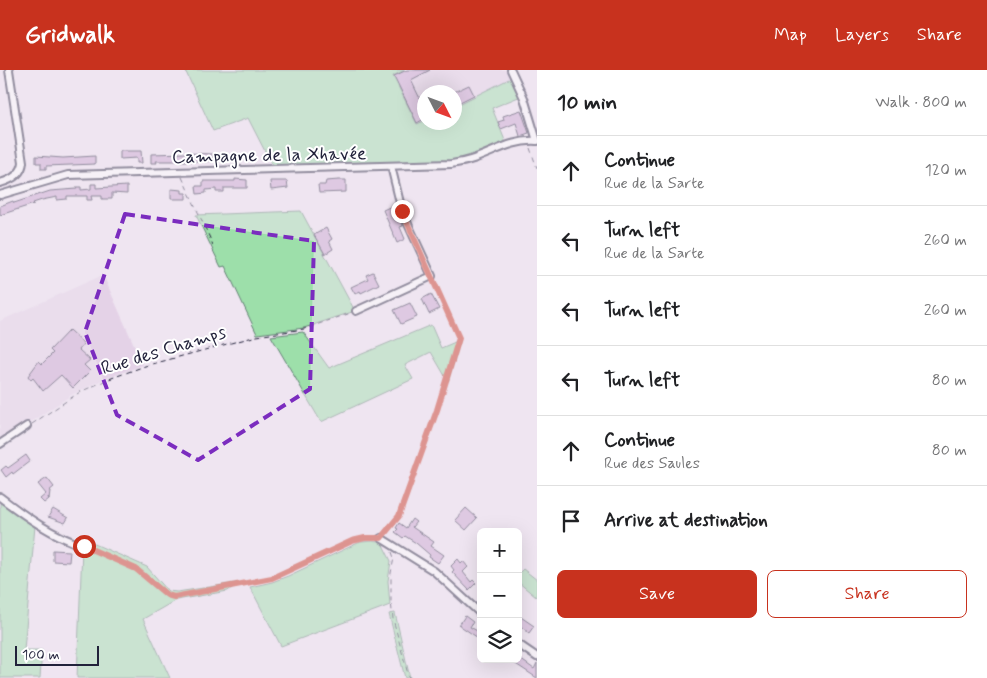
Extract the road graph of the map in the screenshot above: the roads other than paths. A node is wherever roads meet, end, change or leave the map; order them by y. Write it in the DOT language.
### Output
graph roads {
  1 [pos="9,70"];
  2 [pos="511,70"];
  3 [pos="537,141"];
  4 [pos="391,166"];
  5 [pos="2,182"];
  6 [pos="17,189"];
  7 [pos="0,195"];
  8 [pos="356,311"];
  9 [pos="27,426"];
  10 [pos="0,444"];
  11 [pos="0,497"];
  12 [pos="381,538"];
  13 [pos="84,546"];
  14 [pos="477,610"];
  15 [pos="522,647"];
  16 [pos="537,656"];
  1 -- 5 [label="street"];
  2 -- 3 [label="street"];
  3 -- 4 [label="street, Campagne de la Xhavée"];
  4 -- 6 [label="street, Campagne de la Xhavée"];
  4 -- 8 [label="street"];
  5 -- 6 [label="street"];
  6 -- 7 [label="street, Campagne de la Xhavée"];
  9 -- 10 [label="street"];
  11 -- 13 [label="street"];
  12 -- 14 [label="street"];
  15 -- 16 [label="street"];
}
